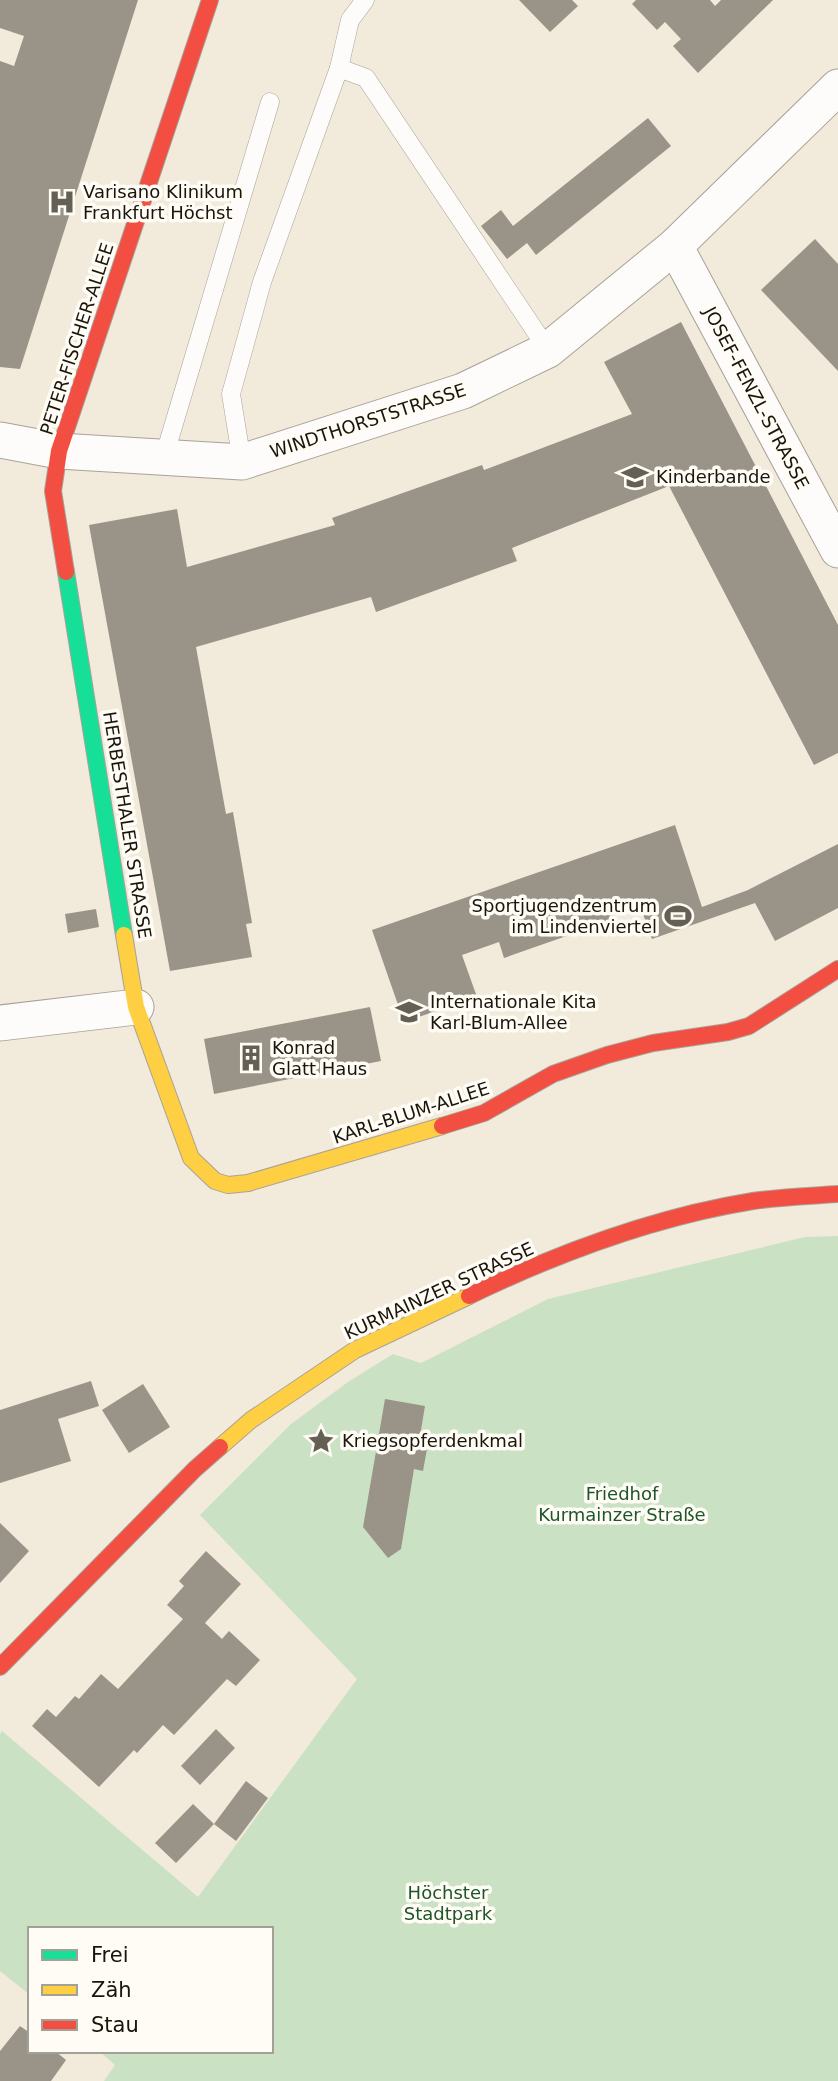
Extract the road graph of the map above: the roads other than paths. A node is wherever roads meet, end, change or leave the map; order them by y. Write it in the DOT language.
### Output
graph roads {
  1 [pos="210,0"];
  2 [pos="365,0"];
  3 [pos="339,68"];
  4 [pos="838,87"];
  5 [pos="270,102"];
  6 [pos="675,246"];
  7 [pos="548,350"];
  8 [pos="0,440"];
  9 [pos="60,451"];
  10 [pos="164,457"];
  11 [pos="242,462"];
  12 [pos="838,550"];
  13 [pos="838,969"];
  14 [pos="136,1007"];
  15 [pos="0,1023"];
  16 [pos="221,1185"];
  17 [pos="838,1194"];
  18 [pos="0,1667"];
  1 -- 9 [label="street, PETER-FISCHER-ALLEE"];
  2 -- 3 [label="lane"];
  3 -- 7 [label="lane"];
  3 -- 11 [label="lane"];
  4 -- 6 [label="street, WINDTHORSTSTRASSE"];
  5 -- 10 [label="lane"];
  6 -- 7 [label="street, WINDTHORSTSTRASSE"];
  6 -- 12 [label="street, JOSEF-FENZL-STRASSE"];
  7 -- 11 [label="street, WINDTHORSTSTRASSE"];
  8 -- 9 [label="street, WINDTHORSTSTRASSE"];
  9 -- 10 [label="street, WINDTHORSTSTRASSE"];
  9 -- 14 [label="street, HERBESTHALER STRASSE"];
  10 -- 11 [label="street, WINDTHORSTSTRASSE"];
  13 -- 16 [label="street, KARL-BLUM-ALLEE"];
  14 -- 15 [label="street"];
  14 -- 16 [label="street, HERBESTHALER STRASSE"];
  17 -- 18 [label="street, KURMAINZER STRASSE"];
}
